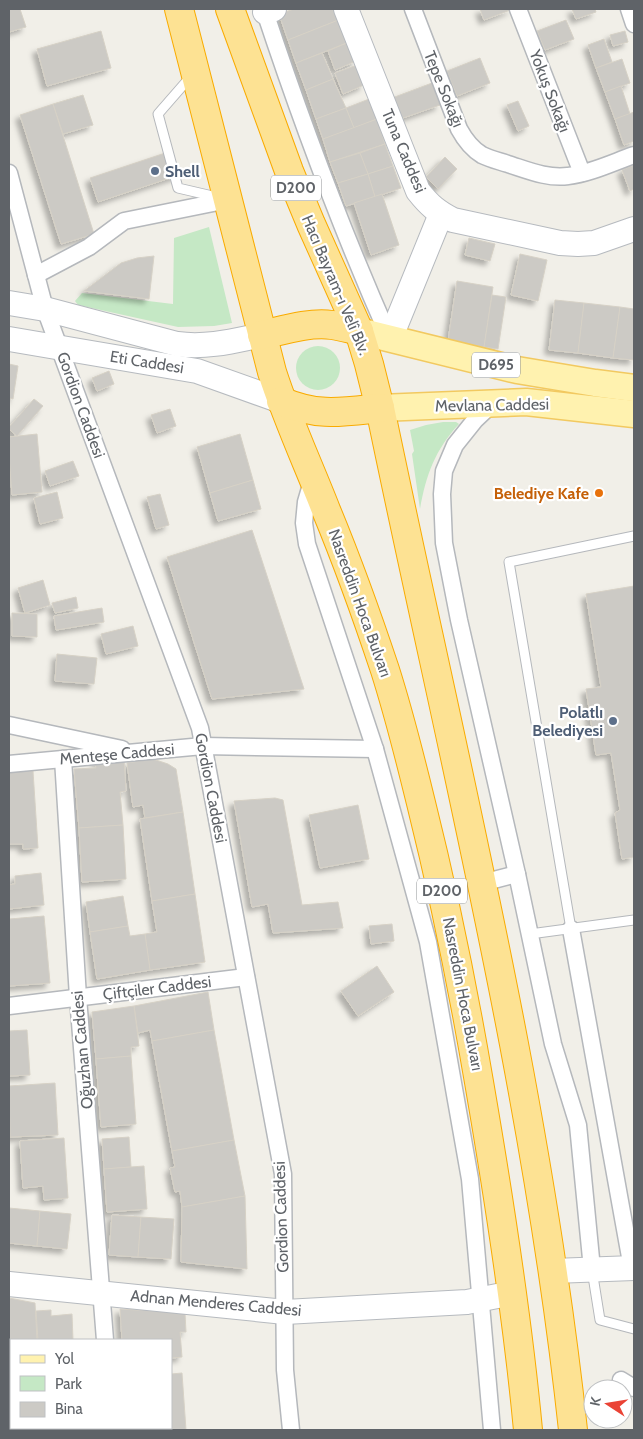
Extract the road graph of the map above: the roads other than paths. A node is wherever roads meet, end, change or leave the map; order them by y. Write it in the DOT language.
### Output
graph roads {
  1 [pos="179,9"];
  2 [pos="230,9"];
  3 [pos="346,9"];
  4 [pos="413,9"];
  5 [pos="518,9"];
  6 [pos="628,9"];
  7 [pos="268,10"];
  8 [pos="634,24"];
  9 [pos="195,71"];
  10 [pos="634,155"];
  11 [pos="320,172"];
  12 [pos="9,173"];
  13 [pos="582,173"];
  14 [pos="294,183"];
  15 [pos="228,200"];
  16 [pos="441,214"];
  17 [pos="634,229"];
  18 [pos="36,275"];
  19 [pos="9,304"];
  20 [pos="45,309"];
  21 [pos="359,331"];
  22 [pos="262,335"];
  23 [pos="9,339"];
  24 [pos="390,339"];
  25 [pos="60,348"];
  26 [pos="634,388"];
  27 [pos="281,401"];
  28 [pos="493,403"];
  29 [pos="380,408"];
  30 [pos="634,414"];
  31 [pos="313,478"];
  32 [pos="634,536"];
  33 [pos="9,725"];
  34 [pos="203,746"];
  35 [pos="375,749"];
  36 [pos="139,752"];
  37 [pos="64,759"];
  38 [pos="9,764"];
  39 [pos="517,874"];
  40 [pos="482,883"];
  41 [pos="634,920"];
  42 [pos="571,928"];
  43 [pos="530,934"];
  44 [pos="246,977"];
  45 [pos="78,997"];
  46 [pos="9,1006"];
  47 [pos="633,1268"];
  48 [pos="592,1269"];
  49 [pos="553,1271"];
  50 [pos="9,1284"];
  51 [pos="102,1293"];
  52 [pos="513,1293"];
  53 [pos="481,1300"];
  54 [pos="284,1312"];
  55 [pos="634,1330"];
  56 [pos="105,1339"];
  57 [pos="291,1430"];
  58 [pos="492,1430"];
  59 [pos="528,1430"];
  60 [pos="573,1430"];
  1 -- 9 [label="highway, D200"];
  2 -- 14 [label="highway, Hacı Bayram-ı Velî Blv. / D200"];
  3 -- 16 [label="street, Tuna Caddesi"];
  4 -- 13 [label="street, Tepe Sokağı"];
  5 -- 13 [label="street, Yokuş Sokağı"];
  6 -- 8 [label="street"];
  7 -- 11 [label="street"];
  9 -- 15 [label="highway, D200"];
  9 -- 15 [label="lane"];
  10 -- 13 [label="street, Tepe Sokağı"];
  11 -- 14 [label="street"];
  11 -- 24 [label="street"];
  12 -- 18 [label="street, Gordion Caddesi"];
  14 -- 21 [label="highway, Hacı Bayram-ı Velî Blv. / D200"];
  15 -- 18 [label="street"];
  15 -- 22 [label="highway, D200"];
  16 -- 17 [label="street, Tuna Caddesi"];
  16 -- 24 [label="street"];
  18 -- 20 [label="street, Gordion Caddesi"];
  19 -- 20 [label="street, Eti Caddesi"];
  20 -- 22 [label="street, Eti Caddesi"];
  20 -- 25 [label="street, Gordion Caddesi"];
  21 -- 22 [label="highway"];
  21 -- 24 [label="main road, Mevlana Caddesi / D695"];
  21 -- 29 [label="highway, Hacı Bayram-ı Velî Blv. / D200"];
  22 -- 27 [label="highway, Nasreddin Hoca Bulvarı / D200"];
  23 -- 25 [label="street, Eti Caddesi"];
  24 -- 26 [label="main road, Mevlana Caddesi / D695"];
  25 -- 27 [label="street, Eti Caddesi"];
  25 -- 34 [label="street, Gordion Caddesi"];
  27 -- 29 [label="highway"];
  27 -- 31 [label="highway, Nasreddin Hoca Bulvarı / D200"];
  28 -- 29 [label="main road, Mevlana Caddesi"];
  28 -- 30 [label="main road, Mevlana Caddesi"];
  28 -- 39 [label="street"];
  29 -- 40 [label="highway, D200"];
  31 -- 35 [label="street"];
  31 -- 52 [label="highway, Nasreddin Hoca Bulvarı / D200"];
  32 -- 42 [label="lane"];
  33 -- 36 [label="street"];
  34 -- 35 [label="street, Menteşe Caddesi"];
  34 -- 36 [label="street, Menteşe Caddesi"];
  34 -- 44 [label="street, Gordion Caddesi"];
  35 -- 53 [label="street"];
  36 -- 37 [label="street, Menteşe Caddesi"];
  37 -- 38 [label="street, Menteşe Caddesi"];
  37 -- 45 [label="street, Oğuzhan Caddesi"];
  39 -- 40 [label="street"];
  39 -- 43 [label="street"];
  40 -- 49 [label="highway, D200"];
  41 -- 42 [label="lane"];
  42 -- 43 [label="lane"];
  42 -- 47 [label="street"];
  43 -- 48 [label="street"];
  44 -- 45 [label="street, Çiftçiler Caddesi"];
  44 -- 54 [label="street, Gordion Caddesi"];
  45 -- 46 [label="street, Çiftçiler Caddesi"];
  45 -- 51 [label="street, Oğuzhan Caddesi"];
  47 -- 48 [label="street"];
  48 -- 49 [label="street"];
  48 -- 55 [label="lane"];
  49 -- 60 [label="highway, D200"];
  50 -- 51 [label="street, Adnan Menderes Caddesi"];
  51 -- 54 [label="street, Adnan Menderes Caddesi"];
  51 -- 56 [label="street, Oğuzhan Caddesi"];
  52 -- 53 [label="street, Adnan Menderes Caddesi"];
  52 -- 59 [label="highway, Nasreddin Hoca Bulvarı / D200"];
  53 -- 54 [label="street, Adnan Menderes Caddesi"];
  53 -- 58 [label="street"];
  54 -- 57 [label="street, Gordion Caddesi"];
}
